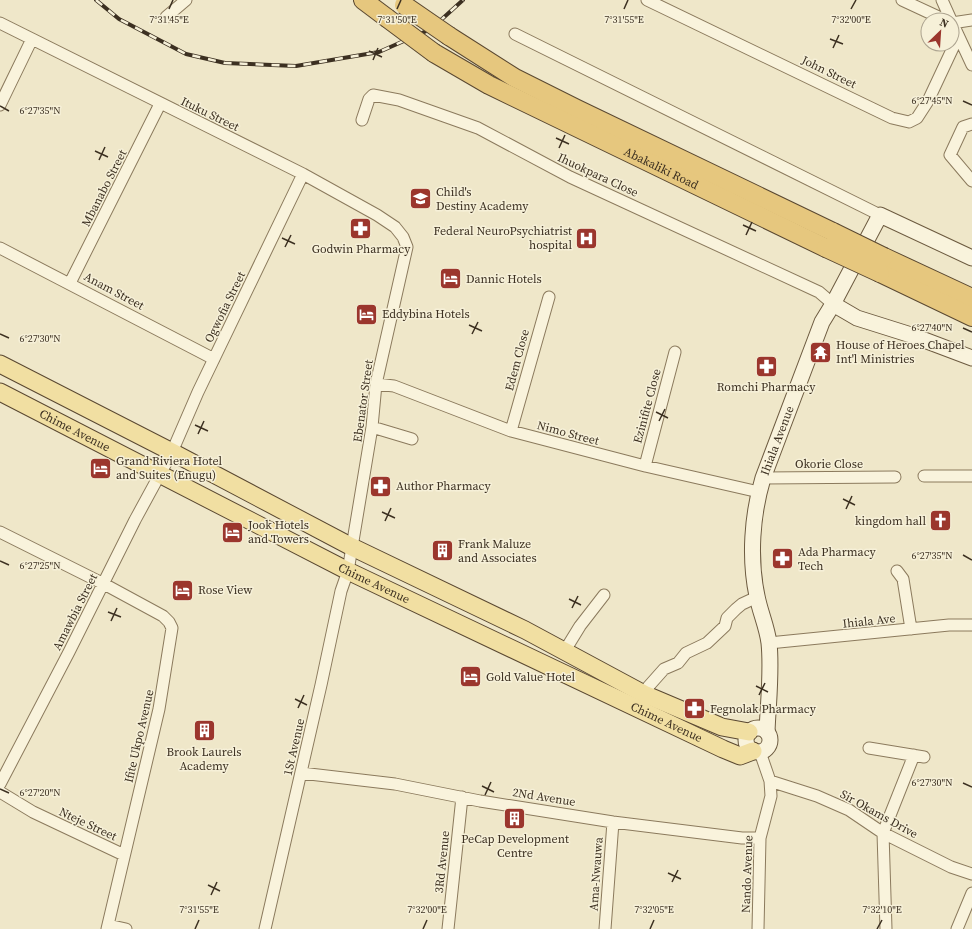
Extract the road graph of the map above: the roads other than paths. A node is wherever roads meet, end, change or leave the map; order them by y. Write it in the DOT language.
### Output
graph roads {
  1 [pos="186,0"];
  2 [pos="363,0"];
  3 [pos="647,0"];
  4 [pos="902,0"];
  5 [pos="942,0"];
  6 [pos="401,3"];
  7 [pos="929,12"];
  8 [pos="947,12"];
  9 [pos="166,17"];
  10 [pos="972,20"];
  11 [pos="960,21"];
  12 [pos="0,23"];
  13 [pos="515,34"];
  14 [pos="32,39"];
  15 [pos="960,41"];
  16 [pos="951,52"];
  17 [pos="972,65"];
  18 [pos="160,104"];
  19 [pos="0,105"];
  20 [pos="362,120"];
  21 [pos="972,124"];
  22 [pos="303,174"];
  23 [pos="972,181"];
  24 [pos="880,215"];
  25 [pos="403,236"];
  26 [pos="829,240"];
  27 [pos="0,248"];
  28 [pos="972,258"];
  29 [pos="882,265"];
  30 [pos="70,283"];
  31 [pos="548,296"];
  32 [pos="972,298"];
  33 [pos="833,304"];
  34 [pos="972,317"];
  35 [pos="675,352"];
  36 [pos="972,358"];
  37 [pos="214,359"];
  38 [pos="0,364"];
  39 [pos="376,384"];
  40 [pos="0,392"];
  41 [pos="372,428"];
  42 [pos="511,431"];
  43 [pos="412,439"];
  44 [pos="172,452"];
  45 [pos="645,466"];
  46 [pos="161,474"];
  47 [pos="924,476"];
  48 [pos="972,476"];
  49 [pos="895,477"];
  50 [pos="763,478"];
  51 [pos="759,492"];
  52 [pos="0,532"];
  53 [pos="352,547"];
  54 [pos="348,571"];
  55 [pos="897,571"];
  56 [pos="104,584"];
  57 [pos="604,596"];
  58 [pos="757,597"];
  59 [pos="972,625"];
  60 [pos="911,630"];
  61 [pos="769,644"];
  62 [pos="564,652"];
  63 [pos="644,694"];
  64 [pos="756,731"];
  65 [pos="869,748"];
  66 [pos="757,751"];
  67 [pos="301,773"];
  68 [pos="770,782"];
  69 [pos="0,784"];
  70 [pos="0,792"];
  71 [pos="462,797"];
  72 [pos="613,822"];
  73 [pos="883,833"];
  74 [pos="760,838"];
  75 [pos="124,854"];
  76 [pos="972,874"];
  77 [pos="972,893"];
  78 [pos="107,927"];
  79 [pos="126,929"];
  80 [pos="265,929"];
  81 [pos="448,929"];
  82 [pos="604,929"];
  83 [pos="758,929"];
  84 [pos="886,929"];
  85 [pos="957,929"];
  1 -- 9 [label="street"];
  2 -- 26 [label="highway, Abakaliki Road, bridge"];
  3 -- 16 [label="street, John Street"];
  4 -- 7 [label="street"];
  5 -- 8 [label="street"];
  6 -- 26 [label="highway, Abakaliki Road, bridge"];
  10 -- 11 [label="street"];
  12 -- 14 [label="street, Ituku Street"];
  13 -- 24 [label="street"];
  14 -- 18 [label="street, Ituku Street"];
  14 -- 19 [label="street"];
  15 -- 17 [label="street"];
  18 -- 22 [label="street, Ituku Street"];
  18 -- 30 [label="street, Mbanabo Street"];
  20 -- 33 [label="street, Ihuokpara Close"];
  21 -- 23 [label="street"];
  22 -- 25 [label="street, Ituku Street"];
  22 -- 37 [label="street, Ogwofia Street"];
  24 -- 28 [label="main road"];
  24 -- 33 [label="main road, Ihiala Avenue"];
  25 -- 39 [label="street, Ebenator Street"];
  26 -- 29 [label="highway, Abakaliki Road, bridge"];
  27 -- 30 [label="street, Anam Street"];
  29 -- 32 [label="highway, Abakaliki Road"];
  29 -- 34 [label="highway, Abakaliki Road"];
  30 -- 37 [label="street, Anam Street"];
  31 -- 42 [label="street, Edem Close"];
  33 -- 36 [label="main road"];
  33 -- 50 [label="main road, Ihiala Avenue"];
  35 -- 45 [label="street, Ezinifite Close"];
  37 -- 44 [label="street, Ogwofia Street"];
  38 -- 44 [label="main road, Chime Avenue"];
  39 -- 41 [label="street, Ebenator Street"];
  39 -- 42 [label="street, Nimo Street"];
  40 -- 46 [label="main road, Chime Avenue"];
  41 -- 43 [label="street"];
  41 -- 53 [label="street, Ebenator Street"];
  42 -- 45 [label="street, Nimo Street"];
  44 -- 46 [label="street, Amawbia Street"];
  44 -- 53 [label="main road, Chime Avenue"];
  45 -- 51 [label="street, Nimo Street"];
  46 -- 54 [label="main road, Chime Avenue"];
  46 -- 56 [label="street, Amawbia Street"];
  47 -- 48 [label="street"];
  49 -- 50 [label="street, Okorie Close"];
  50 -- 51 [label="main road, Ihiala Avenue"];
  51 -- 58 [label="main road, Ihiala Avenue"];
  52 -- 56 [label="street, Ifite Ukpo Avenue"];
  53 -- 54 [label="street, Ebenator Street"];
  53 -- 62 [label="main road, Chime Avenue"];
  54 -- 66 [label="main road, Chime Avenue"];
  54 -- 67 [label="street, 1St Avenue"];
  55 -- 60 [label="street"];
  56 -- 69 [label="street, Amawbia Street"];
  56 -- 75 [label="street, Ifite Ukpo Avenue"];
  57 -- 62 [label="street"];
  58 -- 61 [label="main road, Ihiala Avenue"];
  58 -- 63 [label="street"];
  59 -- 60 [label="street, Ihiala Ave"];
  60 -- 61 [label="street, Ihiala Ave"];
  61 -- 64 [label="main road, Ihiala Avenue"];
  62 -- 63 [label="main road, Chime Avenue"];
  63 -- 64 [label="main road, Chime Avenue"];
  64 -- 66 [label="main road"];
  64 -- 66 [label="main road"];
  65 -- 73 [label="street"];
  66 -- 68 [label="street, Nando Avenue"];
  67 -- 71 [label="street, 2Nd Avenue"];
  67 -- 80 [label="street, 1St Avenue"];
  68 -- 73 [label="street, Sir Okams Drive"];
  68 -- 74 [label="street, Nando Avenue"];
  70 -- 75 [label="street, Nteje Street"];
  71 -- 72 [label="street, 2Nd Avenue"];
  71 -- 81 [label="street, 3Rd Avenue"];
  72 -- 74 [label="street, 2Nd Avenue"];
  72 -- 82 [label="street, Ama-Nwauwa"];
  73 -- 76 [label="street, Sir Okams Drive"];
  73 -- 84 [label="street"];
  74 -- 83 [label="street, Nando Avenue"];
  75 -- 78 [label="street, Ifite Ukpo Avenue"];
  77 -- 85 [label="street"];
  78 -- 79 [label="street"];
}
